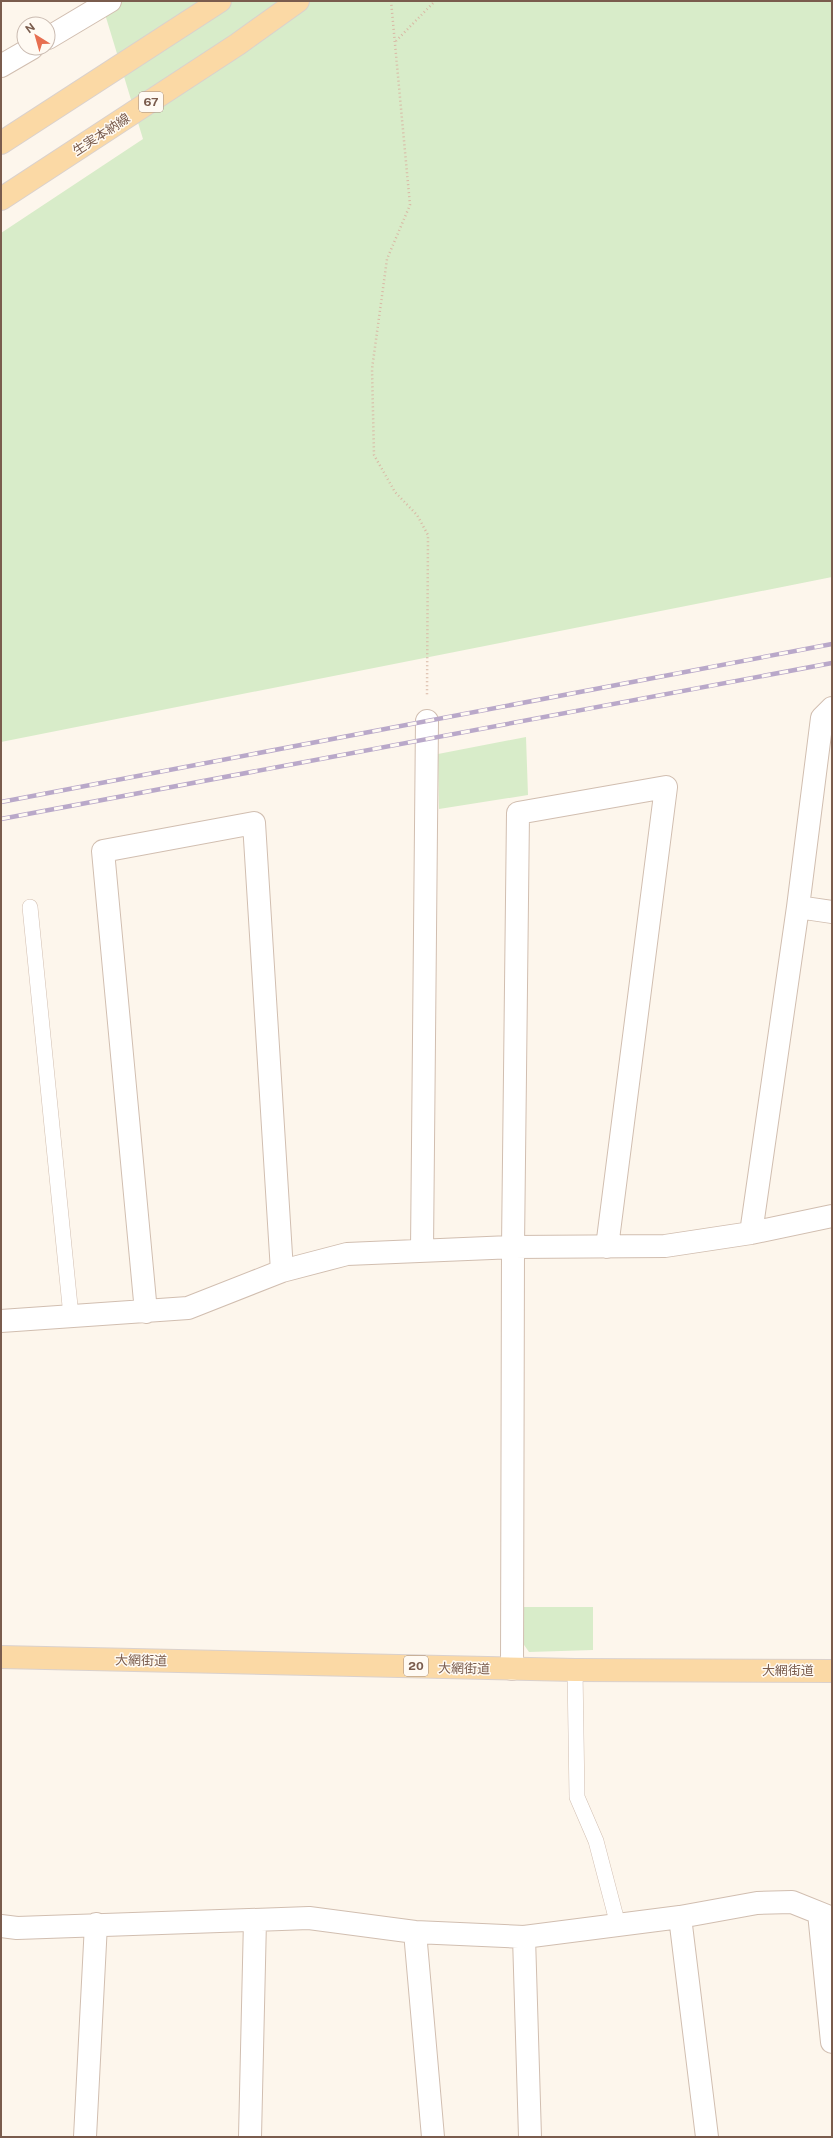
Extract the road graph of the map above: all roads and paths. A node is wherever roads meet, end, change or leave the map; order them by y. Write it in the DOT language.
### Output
graph roads {
  1 [pos="110,1"];
  2 [pos="220,1"];
  3 [pos="298,1"];
  4 [pos="391,1"];
  5 [pos="434,1"];
  6 [pos="56,33"];
  7 [pos="396,41"];
  8 [pos="18,56"];
  9 [pos="1,66"];
  10 [pos="1,143"];
  11 [pos="1,199"];
  12 [pos="832,708"];
  13 [pos="427,721"];
  14 [pos="30,907"];
  15 [pos="798,907"];
  16 [pos="832,912"];
  17 [pos="832,1216"];
  18 [pos="751,1233"];
  19 [pos="513,1247"];
  20 [pos="607,1247"];
  21 [pos="422,1250"];
  22 [pos="282,1271"];
  23 [pos="146,1312"];
  24 [pos="71,1316"];
  25 [pos="1,1320"];
  26 [pos="1,1657"];
  27 [pos="512,1669"];
  28 [pos="575,1670"];
  29 [pos="832,1671"];
  30 [pos="826,1916"];
  31 [pos="680,1917"];
  32 [pos="255,1920"];
  33 [pos="96,1924"];
  34 [pos="618,1925"];
  35 [pos="1,1926"];
  36 [pos="414,1932"];
  37 [pos="524,1937"];
  38 [pos="832,2042"];
  39 [pos="85,2137"];
  40 [pos="250,2137"];
  41 [pos="433,2137"];
  42 [pos="530,2137"];
  43 [pos="707,2137"];
  1 -- 6 [label="street"];
  2 -- 10 [label="main road"];
  3 -- 11 [label="main road, 生実本納線 / 67"];
  4 -- 7 [label="path"];
  5 -- 7 [label="path"];
  7 -- 13 [label="path"];
  8 -- 9 [label="street"];
  12 -- 15 [label="street"];
  13 -- 21 [label="street"];
  14 -- 24 [label="lane"];
  15 -- 16 [label="street"];
  15 -- 18 [label="street"];
  17 -- 18 [label="street"];
  18 -- 20 [label="street"];
  19 -- 20 [label="street"];
  19 -- 20 [label="street"];
  19 -- 21 [label="street"];
  19 -- 27 [label="street"];
  21 -- 22 [label="street"];
  22 -- 23 [label="street"];
  22 -- 23 [label="street"];
  23 -- 24 [label="street"];
  24 -- 25 [label="street"];
  26 -- 27 [label="main road, 大網街道 / 20"];
  27 -- 28 [label="main road, 大網街道 / 20"];
  28 -- 29 [label="main road, 大網街道 / 20"];
  28 -- 34 [label="lane"];
  30 -- 31 [label="street"];
  30 -- 38 [label="street"];
  31 -- 34 [label="street"];
  31 -- 43 [label="street"];
  32 -- 33 [label="street"];
  32 -- 36 [label="street"];
  32 -- 40 [label="street"];
  33 -- 35 [label="street"];
  33 -- 39 [label="street"];
  34 -- 37 [label="street"];
  36 -- 37 [label="street"];
  36 -- 41 [label="street"];
  37 -- 42 [label="street"];
}
